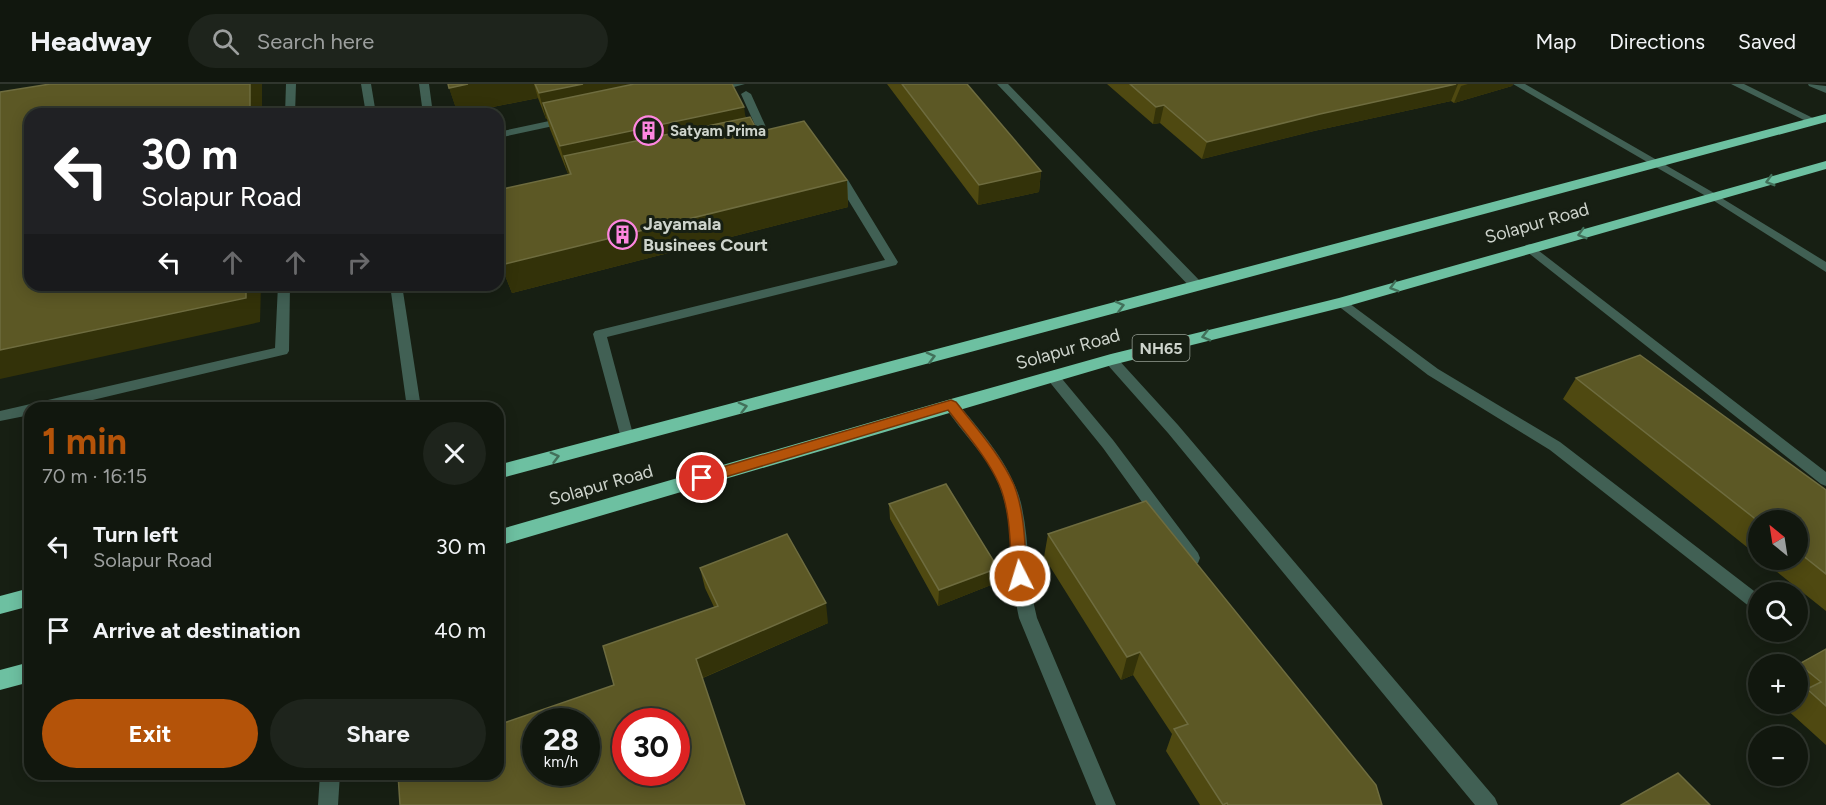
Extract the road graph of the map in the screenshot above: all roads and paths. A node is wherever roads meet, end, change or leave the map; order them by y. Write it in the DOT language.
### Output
graph roads {
  1 [pos="291,84"];
  2 [pos="366,84"];
  3 [pos="424,84"];
  4 [pos="1002,84"];
  5 [pos="1518,84"];
  6 [pos="1736,84"];
  7 [pos="1813,84"];
  8 [pos="743,89"];
  9 [pos="1826,90"];
  10 [pos="705,91"];
  11 [pos="290,108"];
  12 [pos="370,108"];
  13 [pos="427,108"];
  14 [pos="579,118"];
  15 [pos="1820,120"];
  16 [pos="504,134"];
  17 [pos="742,141"];
  18 [pos="1659,163"];
  19 [pos="1826,165"];
  20 [pos="842,180"];
  21 [pos="1715,197"];
  22 [pos="1530,248"];
  23 [pos="1826,268"];
  24 [pos="1197,286"];
  25 [pos="284,291"];
  26 [pos="397,291"];
  27 [pos="1342,302"];
  28 [pos="1111,360"];
  29 [pos="1053,377"];
  30 [pos="62,402"];
  31 [pos="413,402"];
  32 [pos="951,405"];
  33 [pos="24,411"];
  34 [pos="0,417"];
  35 [pos="627,438"];
  36 [pos="504,470"];
  37 [pos="1826,480"];
  38 [pos="504,536"];
  39 [pos="1200,568"];
  40 [pos="1748,596"];
  41 [pos="24,599"];
  42 [pos="0,605"];
  43 [pos="24,674"];
  44 [pos="0,680"];
  45 [pos="330,780"];
  46 [pos="328,805"];
  47 [pos="1106,805"];
  48 [pos="1488,805"];
  1 -- 11 [label="street"];
  2 -- 12 [label="street"];
  3 -- 13 [label="street"];
  4 -- 24 [label="street"];
  5 -- 18 [label="street"];
  6 -- 15 [label="street"];
  7 -- 9 [label="street"];
  8 -- 10 [label="street"];
  8 -- 17 [label="street"];
  14 -- 16 [label="street"];
  15 -- 18 [label="highway, Solapur Road"];
  18 -- 21 [label="street"];
  18 -- 24 [label="highway, Solapur Road"];
  19 -- 21 [label="highway, Solapur Road / NH65, one-way"];
  20 -- 35 [label="street"];
  21 -- 22 [label="highway, Solapur Road / NH65, one-way"];
  21 -- 23 [label="street"];
  22 -- 27 [label="highway, Solapur Road / NH65, one-way"];
  22 -- 37 [label="street"];
  35 -- 24 [label="highway, Solapur Road, one-way"];
  25 -- 30 [label="street"];
  26 -- 31 [label="street"];
  27 -- 28 [label="highway, Solapur Road / NH65, one-way"];
  27 -- 40 [label="street"];
  28 -- 29 [label="highway, Solapur Road / NH65"];
  28 -- 48 [label="street"];
  29 -- 32 [label="highway, Solapur Road / NH65"];
  29 -- 39 [label="street"];
  32 -- 38 [label="highway, Solapur Road / NH65"];
  32 -- 47 [label="street"];
  33 -- 34 [label="street"];
  36 -- 35 [label="highway, Solapur Road, one-way"];
  41 -- 42 [label="highway"];
  43 -- 44 [label="highway"];
  45 -- 46 [label="street"];
}
